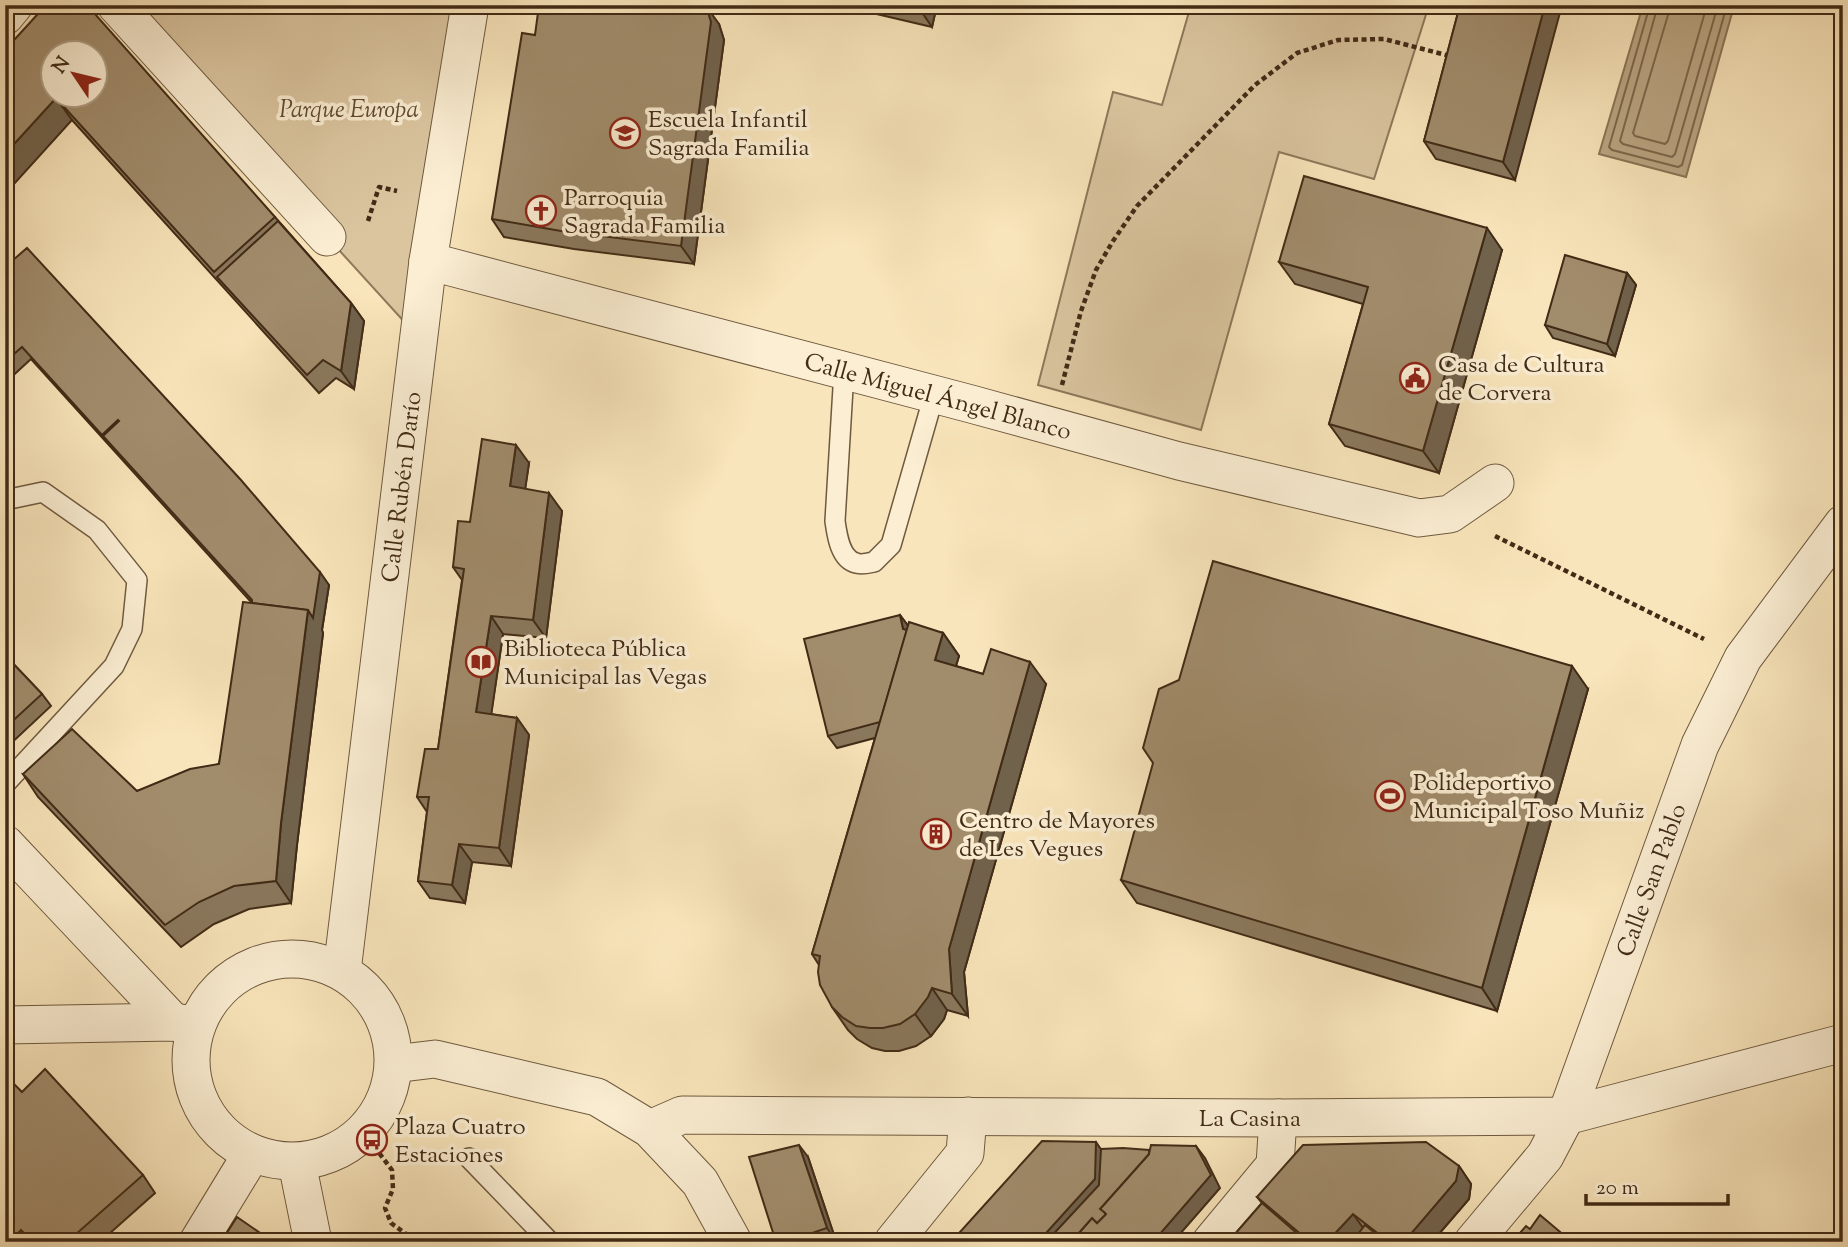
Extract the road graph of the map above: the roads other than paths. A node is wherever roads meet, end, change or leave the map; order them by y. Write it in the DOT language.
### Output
graph roads {
  1 [pos="14,5"];
  2 [pos="116,5"];
  3 [pos="470,5"];
  4 [pos="5,16"];
  5 [pos="327,237"];
  6 [pos="429,261"];
  7 [pos="844,371"];
  8 [pos="934,395"];
  9 [pos="1495,483"];
  10 [pos="5,500"];
  11 [pos="1843,524"];
  12 [pos="5,784"];
  13 [pos="5,844"];
  14 [pos="342,971"];
  15 [pos="184,1023"];
  16 [pos="5,1025"];
  17 [pos="1843,1043"];
  18 [pos="394,1064"];
  19 [pos="968,1116"];
  20 [pos="1566,1116"];
  21 [pos="1278,1118"];
  22 [pos="650,1129"];
  23 [pos="251,1155"];
  24 [pos="469,1158"];
  25 [pos="297,1163"];
  26 [pos="198,1242"];
  27 [pos="313,1242"];
  28 [pos="550,1242"];
  29 [pos="733,1242"];
  30 [pos="893,1242"];
  31 [pos="1211,1242"];
  32 [pos="1473,1242"];
  1 -- 4 [label="street"];
  2 -- 5 [label="street"];
  3 -- 6 [label="street, Calle Rubén Darío"];
  6 -- 7 [label="street, Calle Miguel Ángel Blanco"];
  6 -- 14 [label="street, Calle Rubén Darío"];
  7 -- 8 [label="street, Calle Miguel Ángel Blanco"];
  7 -- 8 [label="lane"];
  8 -- 9 [label="street, Calle Miguel Ángel Blanco"];
  10 -- 12 [label="lane"];
  11 -- 20 [label="street, Calle San Pablo"];
  13 -- 15 [label="street"];
  14 -- 15 [label="street"];
  14 -- 18 [label="street"];
  15 -- 16 [label="street"];
  15 -- 23 [label="street"];
  17 -- 20 [label="street, La Casina"];
  18 -- 22 [label="street"];
  18 -- 25 [label="street"];
  19 -- 21 [label="street, La Casina"];
  19 -- 22 [label="street, La Casina"];
  19 -- 30 [label="street"];
  20 -- 21 [label="street, La Casina"];
  20 -- 32 [label="street, Calle San Pablo"];
  21 -- 31 [label="street"];
  22 -- 29 [label="street"];
  23 -- 25 [label="street"];
  23 -- 26 [label="street"];
  24 -- 28 [label="lane"];
  25 -- 27 [label="street"];
}
